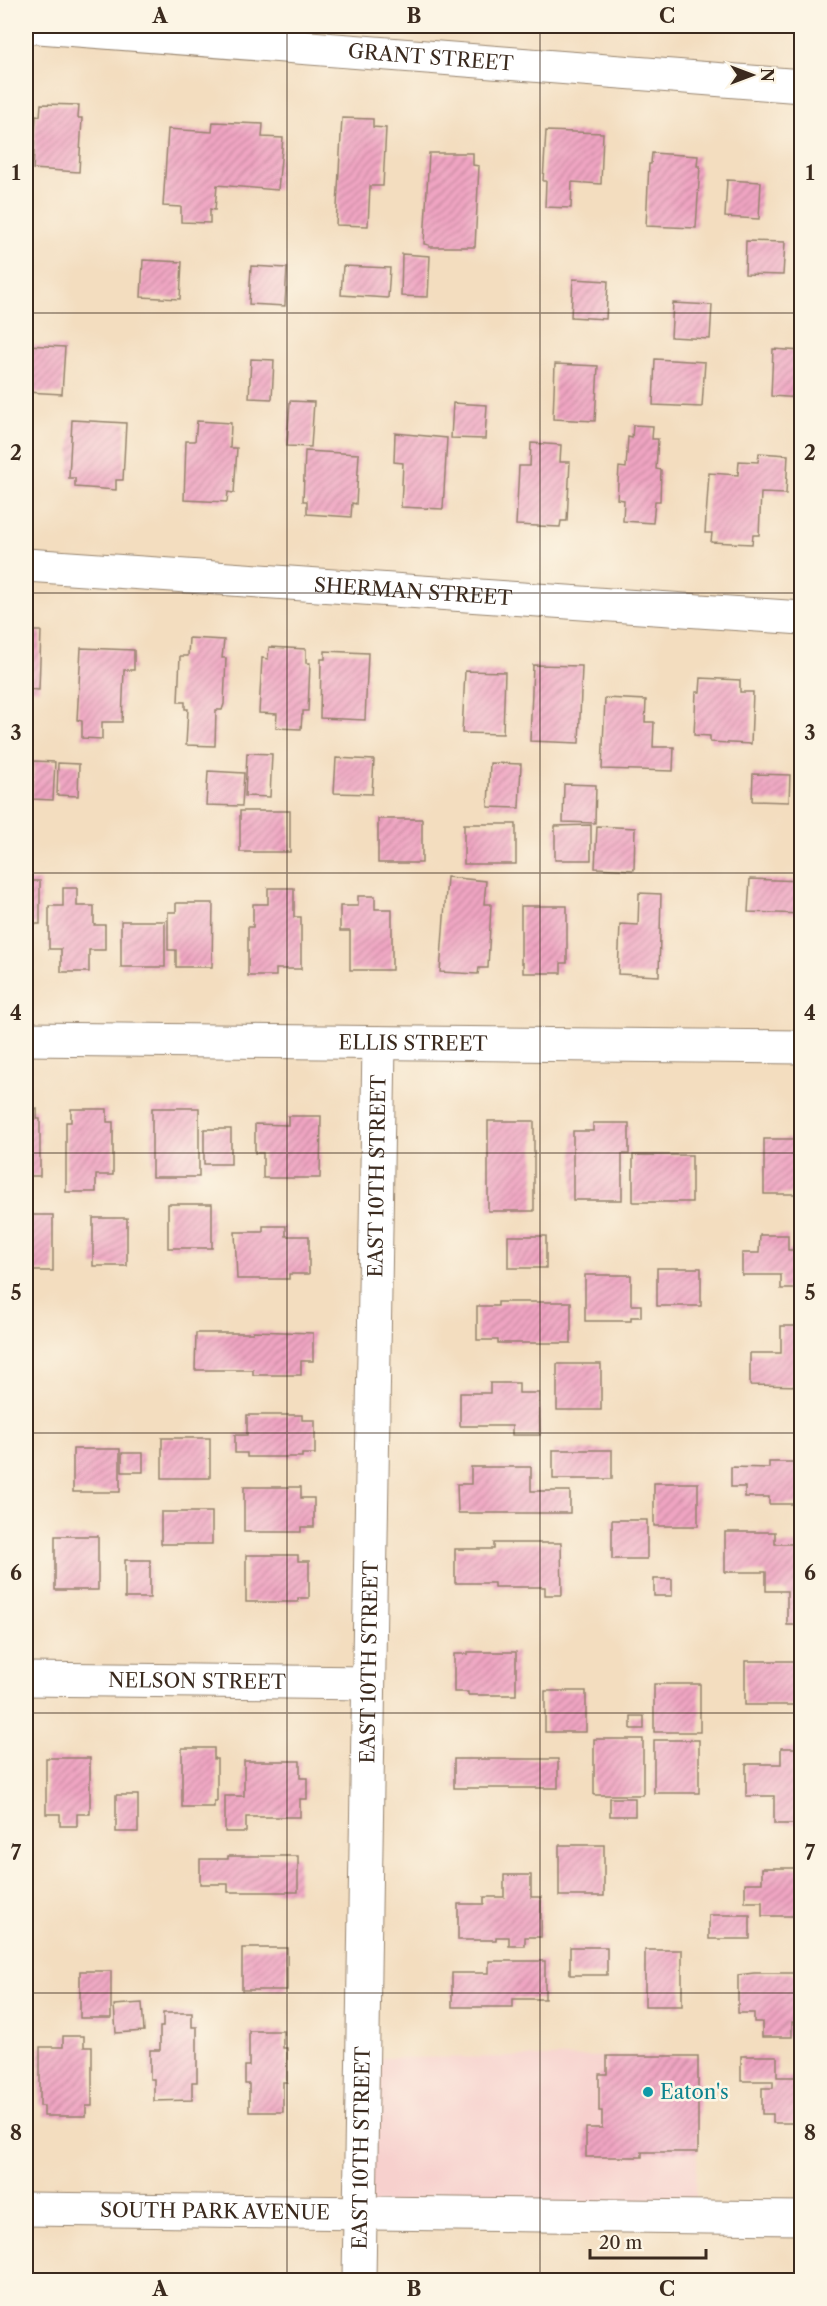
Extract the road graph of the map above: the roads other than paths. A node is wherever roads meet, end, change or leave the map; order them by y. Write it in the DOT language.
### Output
graph roads {
  1 [pos="26,26"];
  2 [pos="801,86"];
  3 [pos="26,565"];
  4 [pos="801,618"];
  5 [pos="26,1040"];
  6 [pos="379,1043"];
  7 [pos="801,1047"];
  8 [pos="26,1679"];
  9 [pos="368,1683"];
  10 [pos="26,2209"];
  11 [pos="360,2213"];
  12 [pos="801,2218"];
  13 [pos="359,2280"];
  1 -- 2 [label="street, GRANT STREET"];
  3 -- 4 [label="street, SHERMAN STREET"];
  5 -- 6 [label="street, ELLIS STREET"];
  6 -- 7 [label="street, ELLIS STREET"];
  6 -- 9 [label="street, EAST 10TH STREET"];
  8 -- 9 [label="street, NELSON STREET"];
  9 -- 11 [label="street, EAST 10TH STREET"];
  10 -- 11 [label="street, SOUTH PARK AVENUE"];
  11 -- 12 [label="street, SOUTH PARK AVENUE"];
  11 -- 13 [label="street, EAST 10TH STREET"];
}
